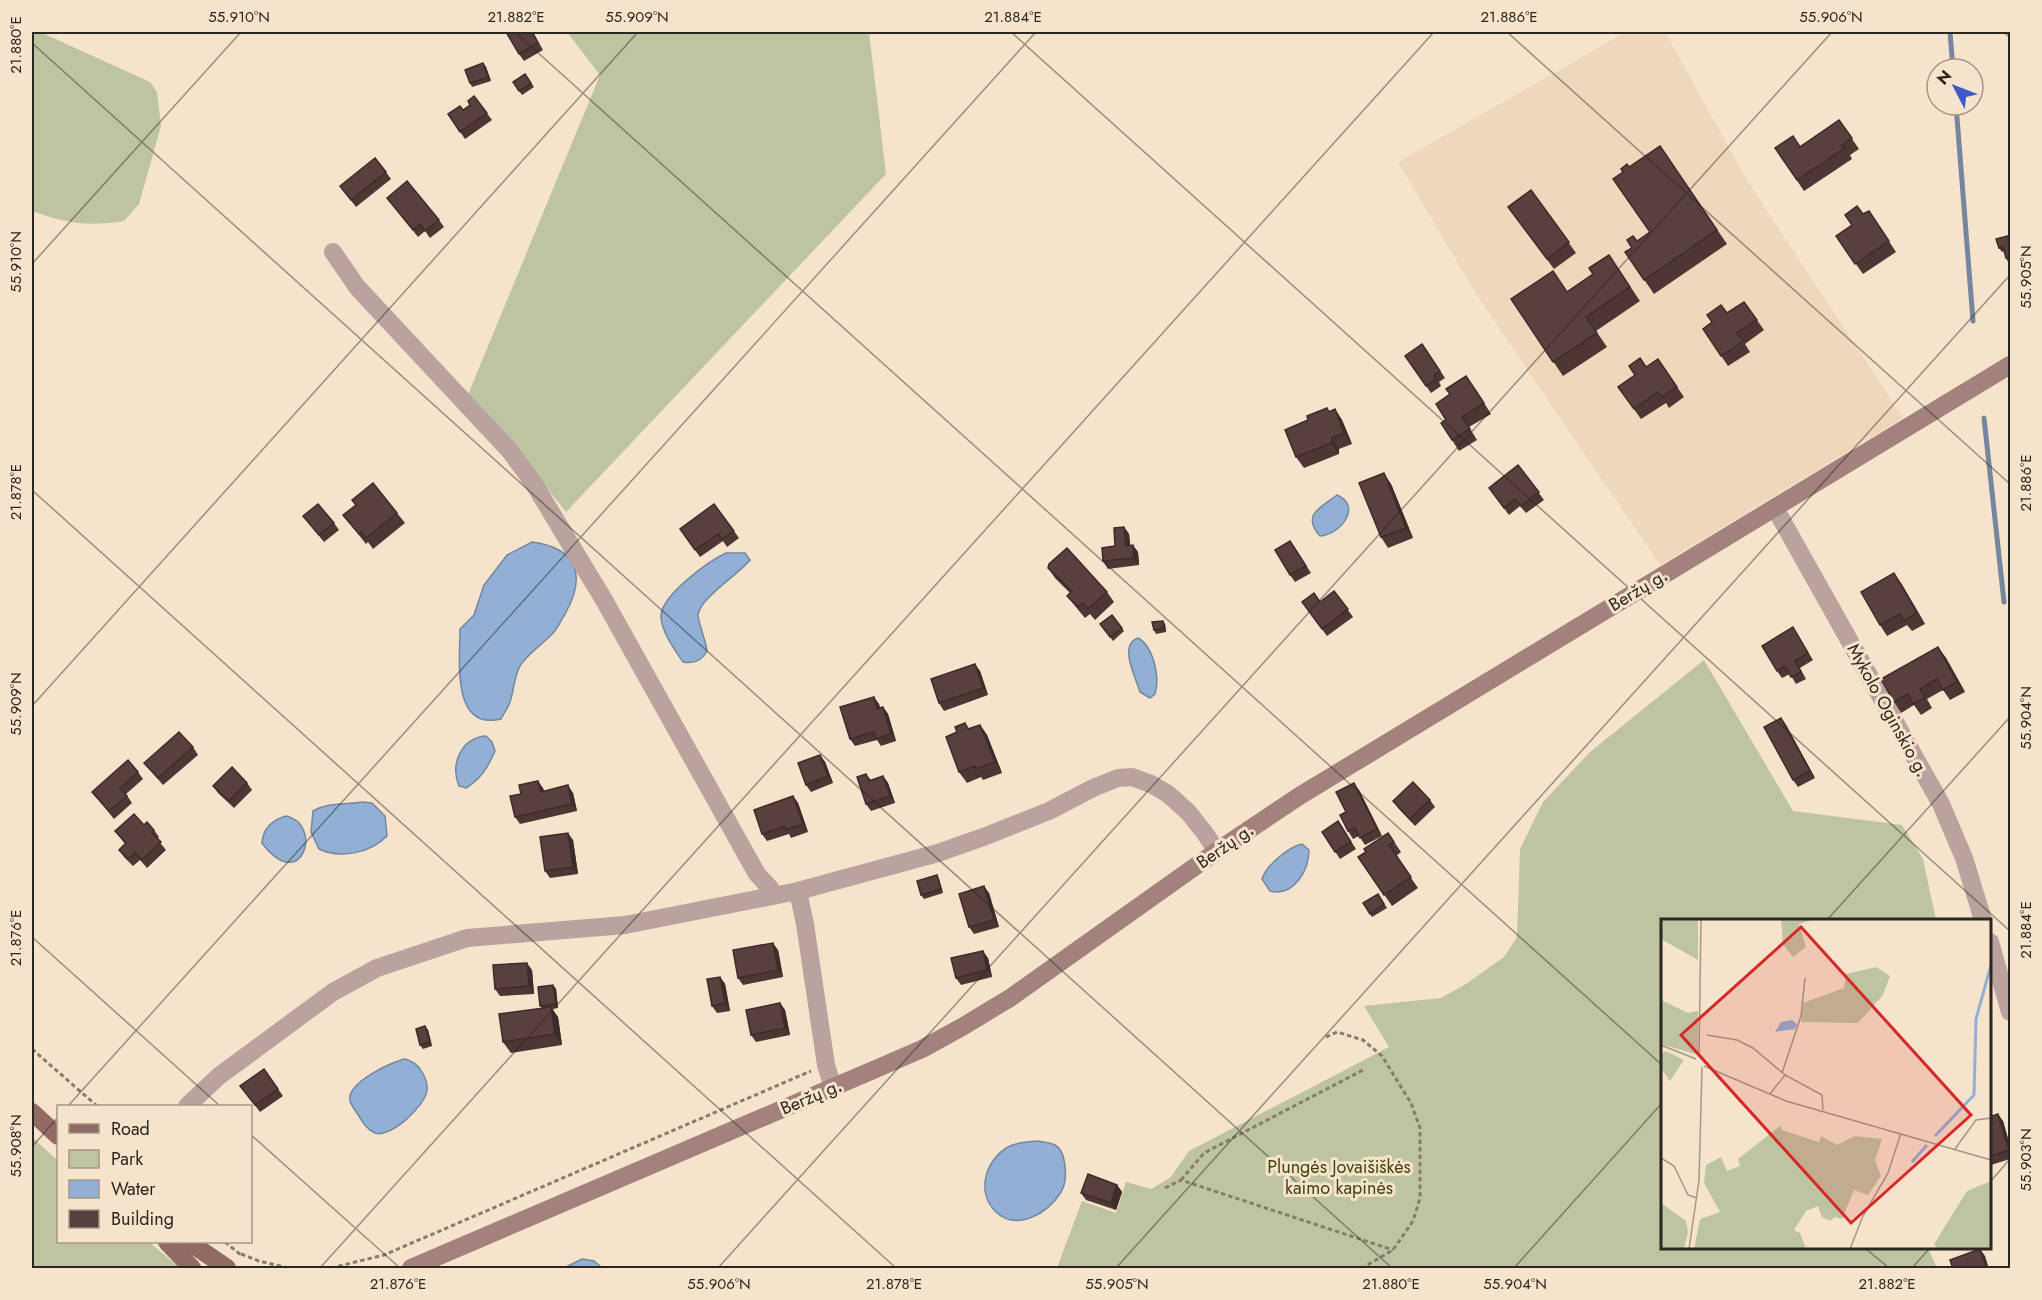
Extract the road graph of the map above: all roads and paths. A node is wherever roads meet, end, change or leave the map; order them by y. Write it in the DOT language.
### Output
graph roads {
  1 [pos="333,252"];
  2 [pos="2010,365"];
  3 [pos="1775,508"];
  4 [pos="1217,851"];
  5 [pos="798,891"];
  6 [pos="772,896"];
  7 [pos="1982,919"];
  8 [pos="1991,949"];
  9 [pos="2010,1012"];
  10 [pos="1326,1036"];
  11 [pos="32,1049"];
  12 [pos="825,1065"];
  13 [pos="1365,1069"];
  14 [pos="833,1087"];
  15 [pos="95,1105"];
  16 [pos="189,1105"];
  17 [pos="32,1112"];
  18 [pos="57,1135"];
  19 [pos="1181,1180"];
  20 [pos="1165,1188"];
  21 [pos="168,1243"];
  22 [pos="190,1243"];
  23 [pos="1393,1250"];
  24 [pos="242,1254"];
  25 [pos="192,1269"];
  26 [pos="226,1269"];
  27 [pos="290,1269"];
  28 [pos="331,1269"];
  29 [pos="411,1269"];
  30 [pos="1362,1269"];
  1 -- 6 [label="street"];
  2 -- 3 [label="main road, Beržų g."];
  3 -- 4 [label="main road, Beržų g."];
  3 -- 7 [label="street, Mykolo Oginskio g."];
  4 -- 5 [label="street"];
  4 -- 14 [label="main road, Beržų g."];
  5 -- 6 [label="street"];
  5 -- 12 [label="street"];
  6 -- 16 [label="street"];
  8 -- 9 [label="street"];
  10 -- 23 [label="path"];
  11 -- 15 [label="path"];
  12 -- 14 [label="street"];
  12 -- 28 [label="path"];
  13 -- 19 [label="path"];
  14 -- 29 [label="main road, Beržų g."];
  17 -- 18 [label="main road"];
  19 -- 20 [label="path"];
  19 -- 23 [label="path"];
  21 -- 25 [label="main road"];
  22 -- 26 [label="main road"];
  23 -- 30 [label="path"];
  24 -- 27 [label="path"];
}
